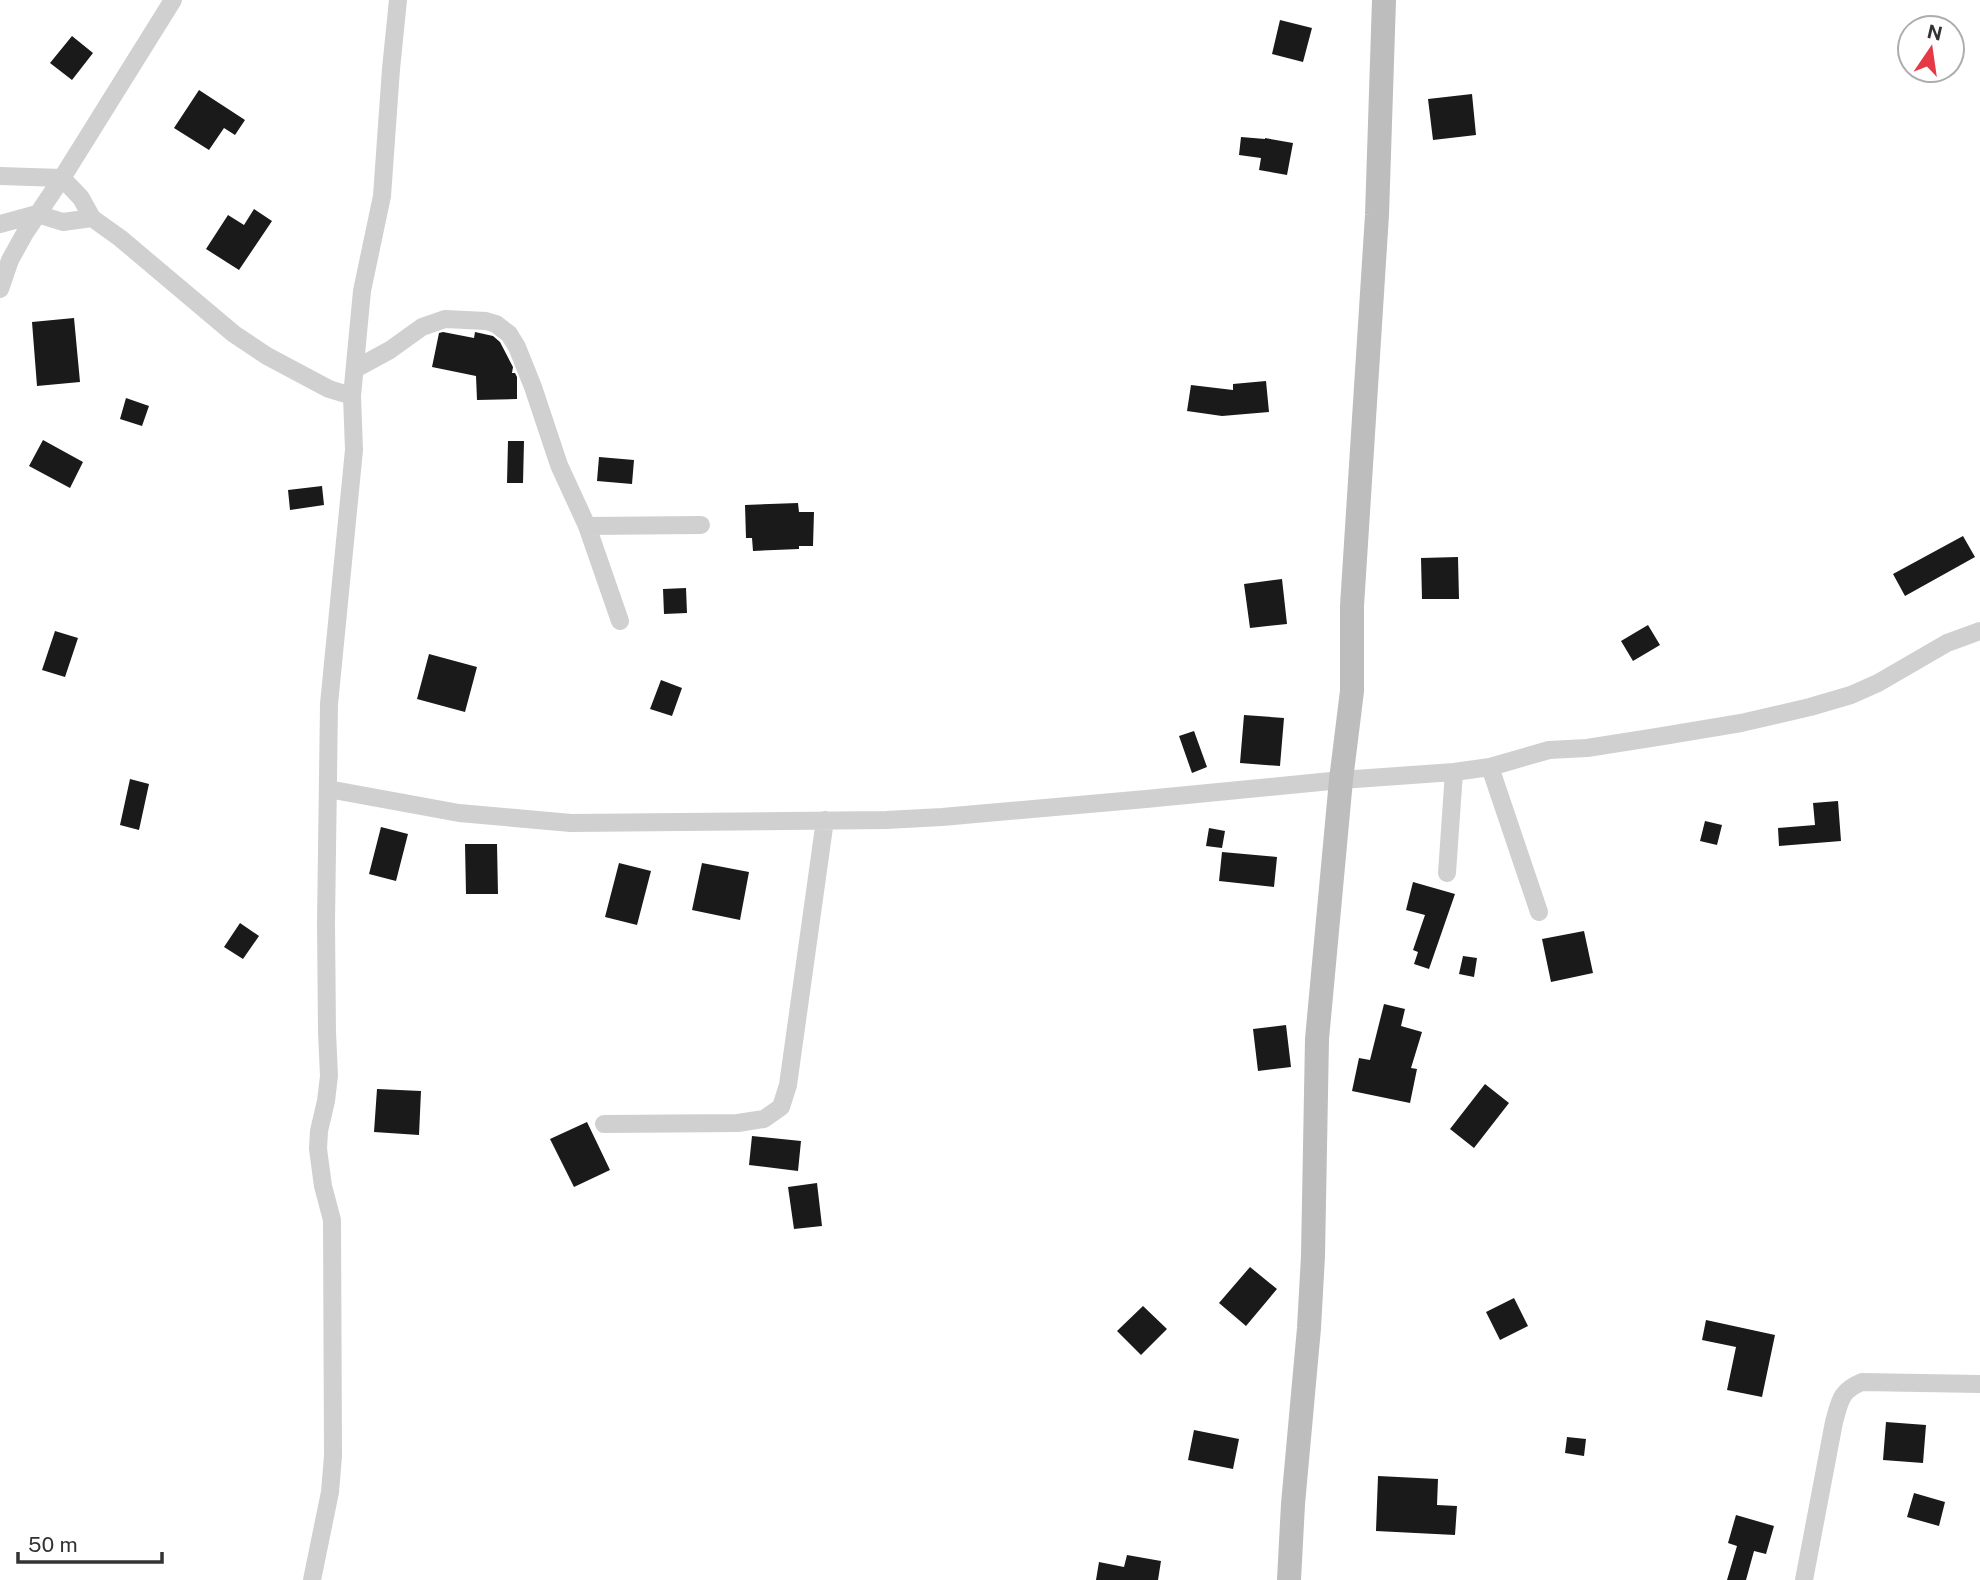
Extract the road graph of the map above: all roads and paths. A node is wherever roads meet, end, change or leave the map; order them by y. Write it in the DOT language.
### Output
graph roads {
  1 [pos="173,0"];
  2 [pos="398,0"];
  3 [pos="1384,0"];
  4 [pos="0,176"];
  5 [pos="62,178"];
  6 [pos="37,214"];
  7 [pos="92,218"];
  8 [pos="0,224"];
  9 [pos="0,289"];
  10 [pos="355,369"];
  11 [pos="352,396"];
  12 [pos="701,525"];
  13 [pos="587,526"];
  14 [pos="620,621"];
  15 [pos="1980,631"];
  16 [pos="1490,767"];
  17 [pos="1454,772"];
  18 [pos="1341,780"];
  19 [pos="328,789"];
  20 [pos="825,820"];
  21 [pos="1447,873"];
  22 [pos="1539,912"];
  23 [pos="604,1124"];
  24 [pos="1980,1384"];
  25 [pos="312,1580"];
  26 [pos="1289,1580"];
  27 [pos="1804,1580"];
  1 -- 5 [label="street"];
  2 -- 10 [label="street"];
  3 -- 18 [label="street"];
  4 -- 5 [label="street"];
  5 -- 6 [label="street"];
  5 -- 7 [label="street"];
  6 -- 7 [label="street"];
  6 -- 8 [label="street"];
  6 -- 9 [label="street"];
  7 -- 11 [label="street"];
  10 -- 11 [label="street"];
  10 -- 13 [label="street"];
  11 -- 19 [label="street"];
  12 -- 13 [label="street"];
  13 -- 14 [label="street"];
  15 -- 16 [label="street"];
  16 -- 17 [label="street"];
  16 -- 22 [label="street"];
  17 -- 18 [label="street"];
  17 -- 21 [label="street"];
  18 -- 20 [label="street"];
  18 -- 26 [label="street"];
  19 -- 20 [label="street"];
  19 -- 25 [label="street"];
  20 -- 23 [label="street"];
  24 -- 27 [label="street"];
}
